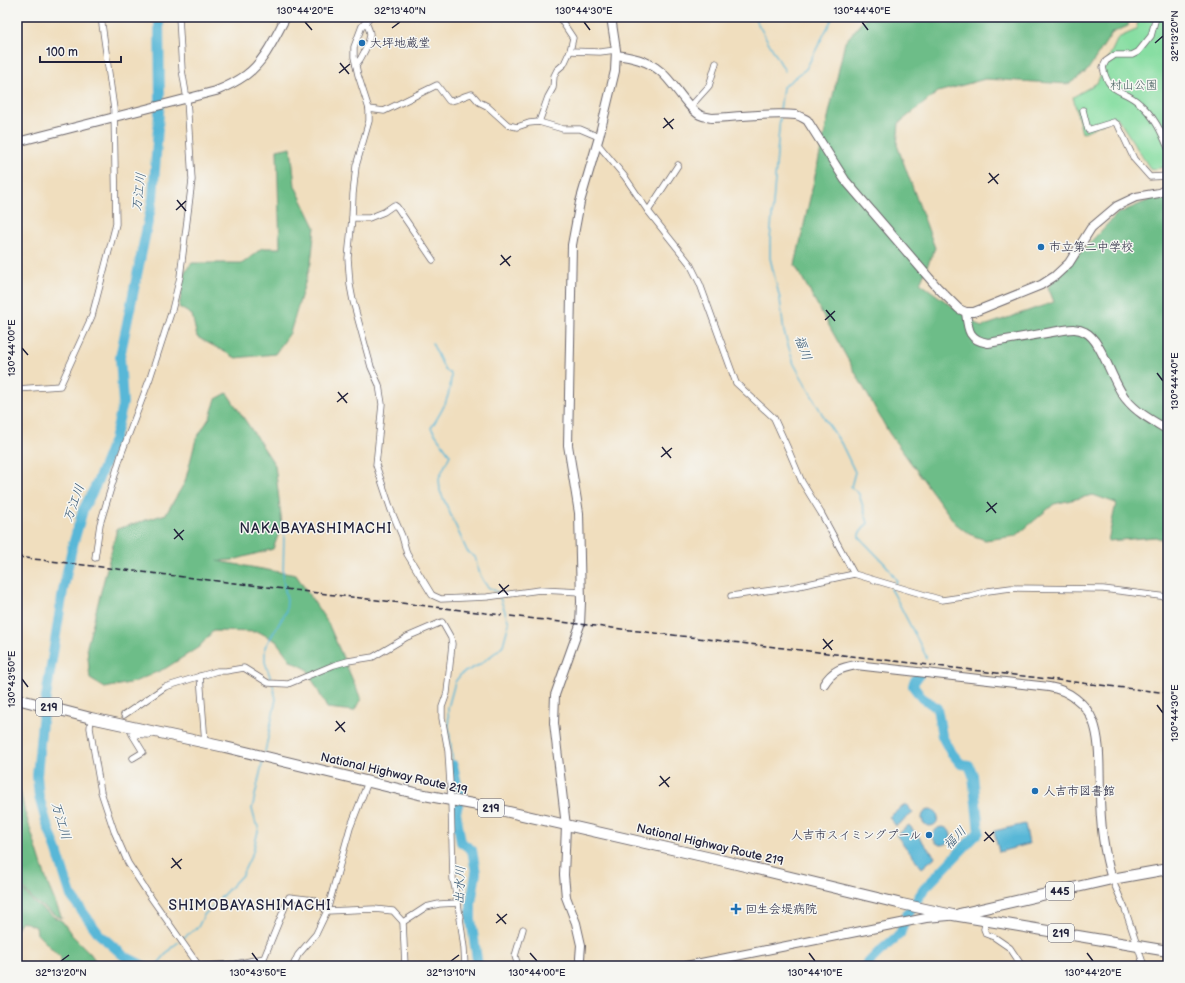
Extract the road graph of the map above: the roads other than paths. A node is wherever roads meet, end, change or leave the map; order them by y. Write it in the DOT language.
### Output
graph roads {
  1 [pos="102,17"];
  2 [pos="179,17"];
  3 [pos="286,17"];
  4 [pos="558,17"];
  5 [pos="610,17"];
  6 [pos="1156,17"];
  7 [pos="368,19"];
  8 [pos="570,51"];
  9 [pos="616,52"];
  10 [pos="716,64"];
  11 [pos="356,65"];
  12 [pos="185,99"];
  13 [pos="691,106"];
  14 [pos="369,109"];
  15 [pos="1083,110"];
  16 [pos="115,116"];
  17 [pos="538,122"];
  18 [pos="598,140"];
  19 [pos="17,142"];
  20 [pos="1168,148"];
  21 [pos="678,165"];
  22 [pos="1168,176"];
  23 [pos="1168,188"];
  24 [pos="648,211"];
  25 [pos="352,218"];
  26 [pos="433,260"];
  27 [pos="966,312"];
  28 [pos="17,389"];
  29 [pos="1168,430"];
  30 [pos="95,558"];
  31 [pos="854,574"];
  32 [pos="581,592"];
  33 [pos="731,596"];
  34 [pos="1168,597"];
  35 [pos="200,676"];
  36 [pos="824,684"];
  37 [pos="17,699"];
  38 [pos="124,715"];
  39 [pos="91,718"];
  40 [pos="150,730"];
  41 [pos="205,743"];
  42 [pos="133,758"];
  43 [pos="368,782"];
  44 [pos="451,800"];
  45 [pos="566,826"];
  46 [pos="1168,869"];
  47 [pos="1112,879"];
  48 [pos="458,903"];
  49 [pos="921,908"];
  50 [pos="987,908"];
  51 [pos="327,911"];
  52 [pos="953,915"];
  53 [pos="926,918"];
  54 [pos="986,921"];
  55 [pos="404,922"];
  56 [pos="523,930"];
  57 [pos="1138,946"];
  58 [pos="1168,951"];
  59 [pos="199,966"];
  60 [pos="203,966"];
  61 [pos="293,966"];
  62 [pos="405,966"];
  63 [pos="465,966"];
  64 [pos="518,966"];
  65 [pos="581,966"];
  66 [pos="686,966"];
  67 [pos="1022,966"];
  68 [pos="1144,966"];
  1 -- 16 [label="street"];
  2 -- 12 [label="street"];
  3 -- 12 [label="street"];
  4 -- 8 [label="street"];
  5 -- 9 [label="street"];
  6 -- 20 [label="street"];
  7 -- 11 [label="street"];
  7 -- 11 [label="street"];
  8 -- 9 [label="street"];
  8 -- 17 [label="street"];
  9 -- 13 [label="street"];
  9 -- 18 [label="street"];
  10 -- 13 [label="street"];
  11 -- 14 [label="street"];
  12 -- 16 [label="street"];
  12 -- 30 [label="street"];
  13 -- 27 [label="street"];
  14 -- 17 [label="street"];
  14 -- 25 [label="street"];
  15 -- 22 [label="street"];
  16 -- 19 [label="street"];
  16 -- 28 [label="street"];
  17 -- 18 [label="street"];
  18 -- 24 [label="street"];
  18 -- 32 [label="street"];
  21 -- 24 [label="street"];
  23 -- 27 [label="street"];
  24 -- 31 [label="street"];
  25 -- 26 [label="street"];
  25 -- 32 [label="street"];
  27 -- 29 [label="street"];
  31 -- 33 [label="street"];
  31 -- 34 [label="street"];
  32 -- 45 [label="street"];
  35 -- 38 [label="street"];
  35 -- 41 [label="street"];
  35 -- 44 [label="street"];
  36 -- 47 [label="street"];
  37 -- 39 [label="highway, National Highway Route 219 / 219"];
  39 -- 40 [label="highway, National Highway Route 219 / 219"];
  39 -- 59 [label="street"];
  40 -- 41 [label="highway, National Highway Route 219 / 219"];
  40 -- 42 [label="street"];
  41 -- 43 [label="highway, National Highway Route 219 / 219"];
  43 -- 44 [label="highway, National Highway Route 219 / 219"];
  43 -- 51 [label="street"];
  44 -- 45 [label="highway, National Highway Route 219 / 219"];
  44 -- 48 [label="street"];
  45 -- 49 [label="highway, National Highway Route 219 / 219"];
  45 -- 65 [label="street"];
  46 -- 47 [label="highway, 445"];
  47 -- 50 [label="highway, 445"];
  47 -- 57 [label="street"];
  48 -- 55 [label="street"];
  48 -- 63 [label="street"];
  49 -- 52 [label="highway, National Highway Route 219 / 219"];
  49 -- 53 [label="street"];
  50 -- 52 [label="highway, 445"];
  50 -- 54 [label="highway"];
  51 -- 55 [label="street"];
  51 -- 60 [label="street"];
  51 -- 61 [label="street"];
  52 -- 53 [label="street"];
  52 -- 54 [label="highway, 219"];
  53 -- 66 [label="street"];
  54 -- 57 [label="highway, 219"];
  54 -- 67 [label="street"];
  55 -- 62 [label="street"];
  56 -- 64 [label="street"];
  57 -- 58 [label="highway, 219"];
  57 -- 68 [label="street"];
}
